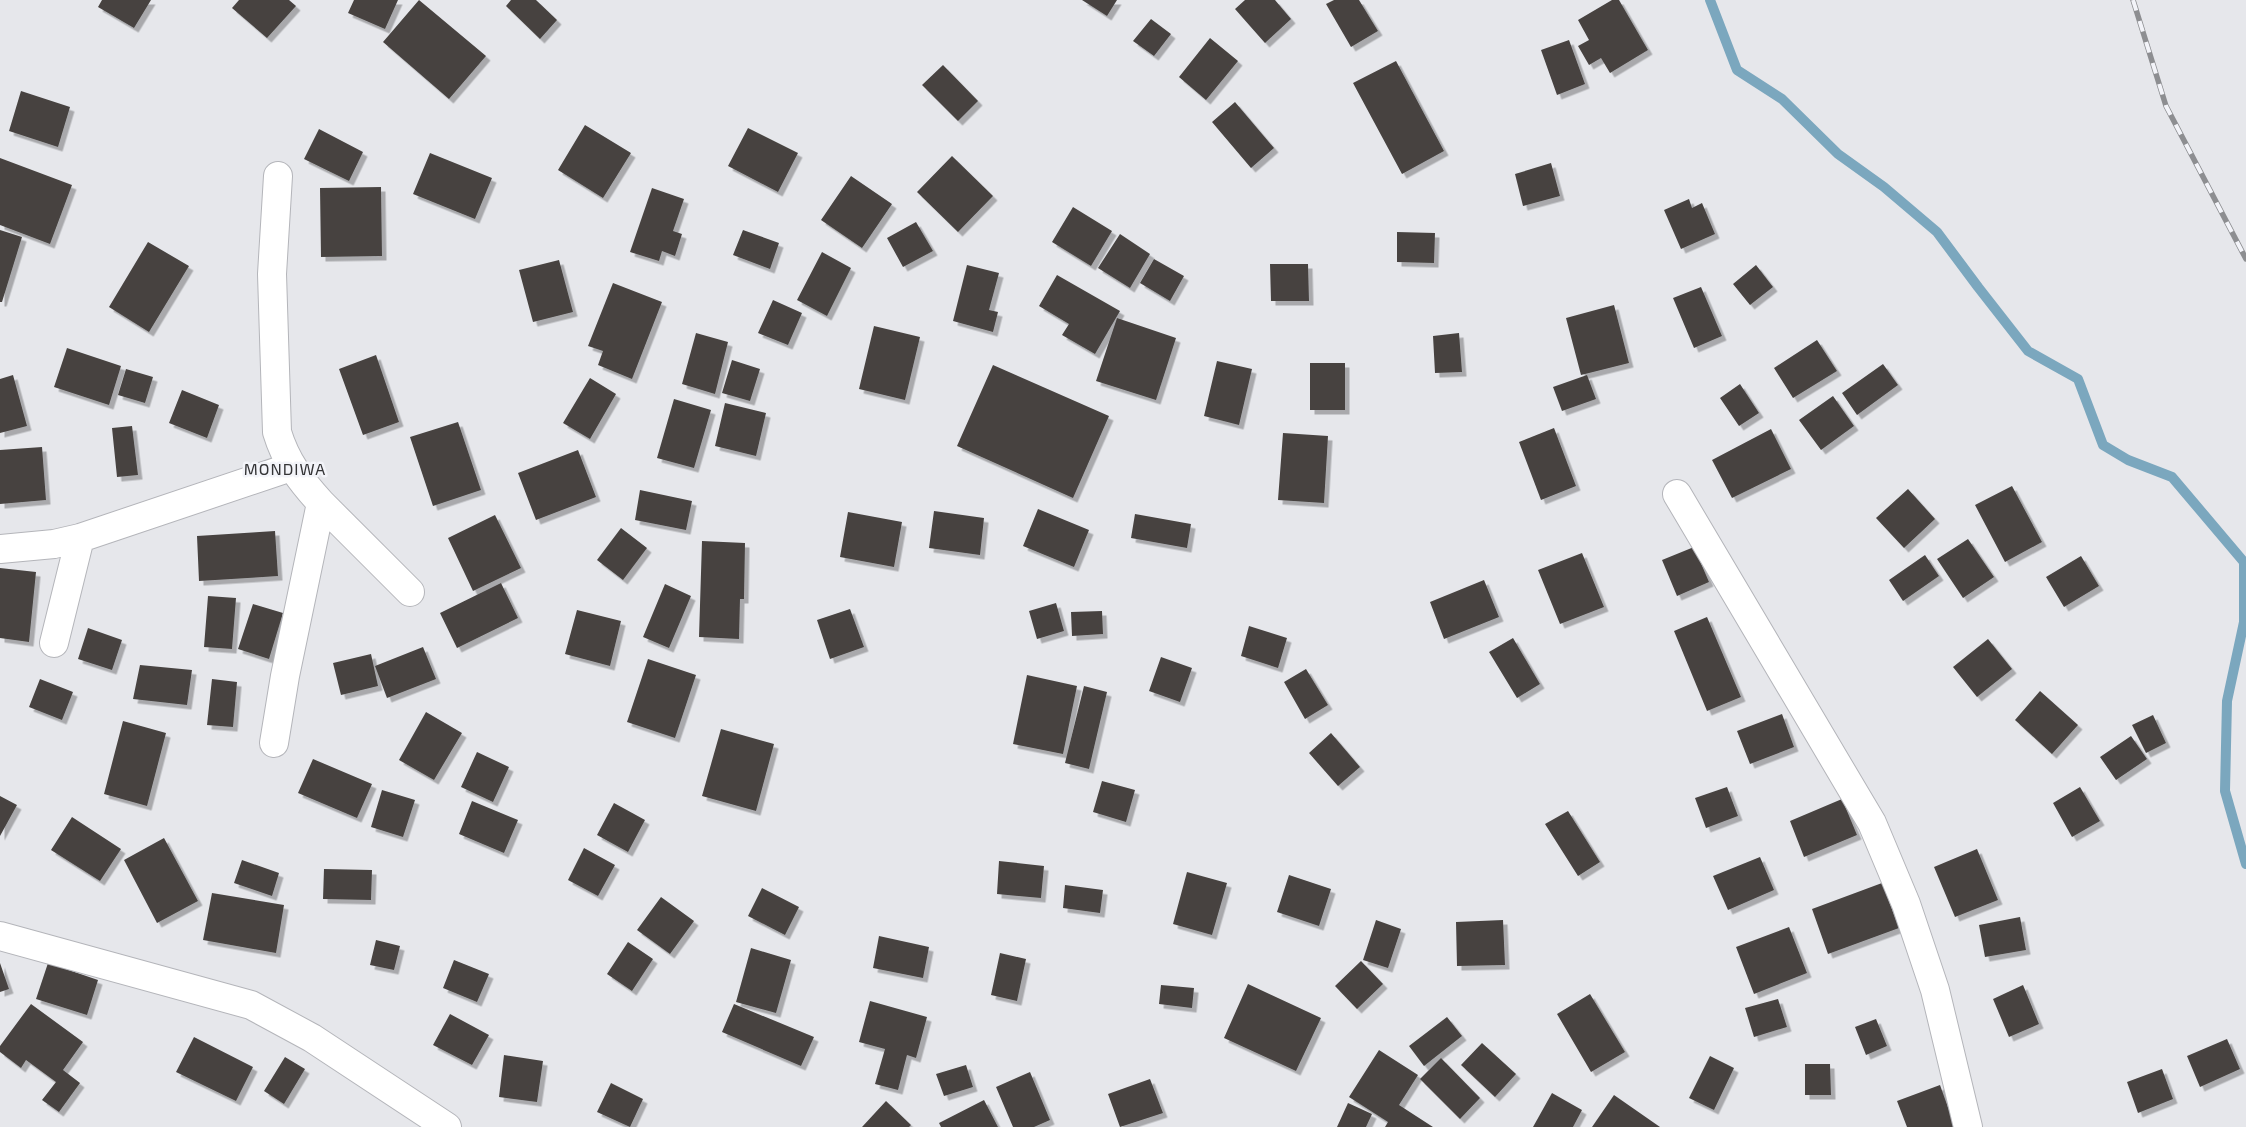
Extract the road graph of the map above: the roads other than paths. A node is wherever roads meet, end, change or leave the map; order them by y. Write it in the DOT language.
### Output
graph roads {
  1 [pos="278,176"];
  2 [pos="291,467"];
  3 [pos="1677,494"];
  4 [pos="321,503"];
  5 [pos="80,538"];
  6 [pos="0,549"];
  7 [pos="410,592"];
  8 [pos="54,643"];
  9 [pos="274,743"];
  10 [pos="0,936"];
  11 [pos="447,1127"];
  12 [pos="1968,1127"];
  1 -- 2 [label="street"];
  2 -- 4 [label="street"];
  2 -- 5 [label="street"];
  3 -- 12 [label="street"];
  4 -- 7 [label="street"];
  4 -- 9 [label="street"];
  5 -- 6 [label="street"];
  5 -- 8 [label="street"];
  10 -- 11 [label="street"];
}
